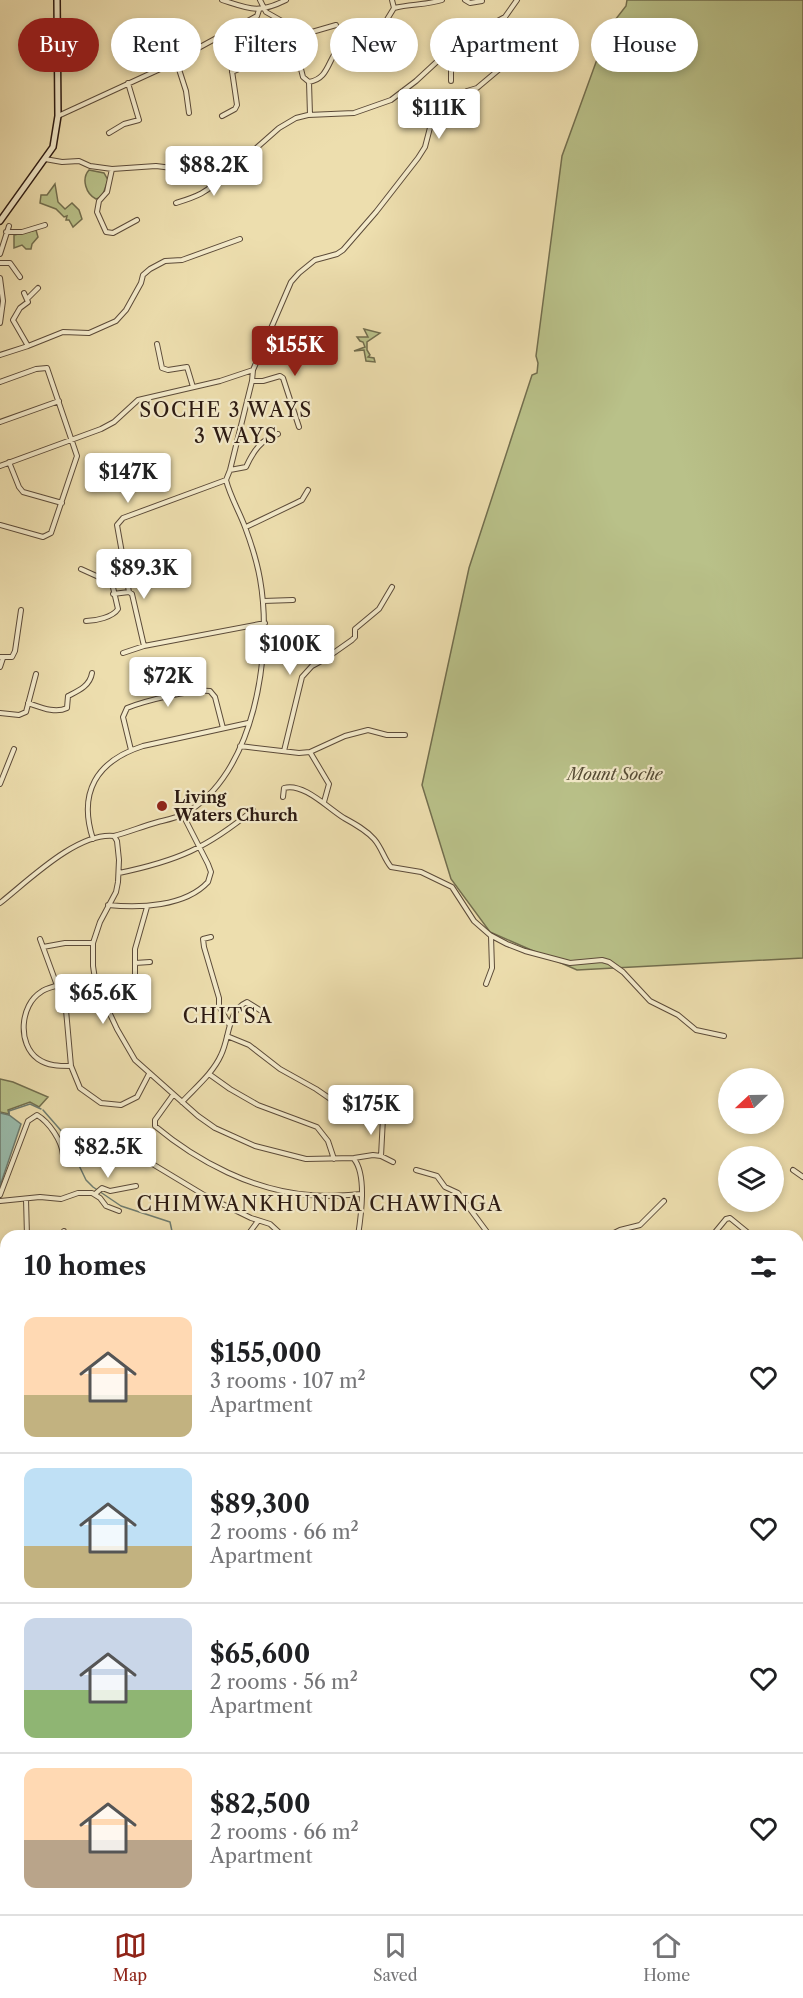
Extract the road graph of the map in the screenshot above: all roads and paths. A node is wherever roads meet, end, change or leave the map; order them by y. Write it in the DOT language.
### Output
graph roads {
  1 [pos="57,0"];
  2 [pos="222,0"];
  3 [pos="260,0"];
  4 [pos="286,0"];
  5 [pos="392,0"];
  6 [pos="442,0"];
  7 [pos="465,0"];
  8 [pos="482,1"];
  9 [pos="516,1"];
  10 [pos="418,2"];
  11 [pos="428,2"];
  12 [pos="394,8"];
  13 [pos="262,10"];
  14 [pos="253,18"];
  15 [pos="275,18"];
  16 [pos="503,18"];
  17 [pos="430,68"];
  18 [pos="151,72"];
  19 [pos="180,72"];
  20 [pos="232,72"];
  21 [pos="302,72"];
  22 [pos="451,72"];
  23 [pos="496,72"];
  24 [pos="451,81"];
  25 [pos="309,82"];
  26 [pos="128,83"];
  27 [pos="189,113"];
  28 [pos="310,115"];
  29 [pos="58,116"];
  30 [pos="222,116"];
  31 [pos="109,133"];
  32 [pos="45,159"];
  33 [pos="217,168"];
  34 [pos="112,169"];
  35 [pos="176,203"];
  36 [pos="137,220"];
  37 [pos="0,221"];
  38 [pos="45,225"];
  39 [pos="9,226"];
  40 [pos="6,232"];
  41 [pos="240,239"];
  42 [pos="0,254"];
  43 [pos="0,263"];
  44 [pos="20,277"];
  45 [pos="0,278"];
  46 [pos="38,288"];
  47 [pos="24,293"];
  48 [pos="28,298"];
  49 [pos="0,323"];
  50 [pos="157,344"];
  51 [pos="28,346"];
  52 [pos="0,355"];
  53 [pos="253,370"];
  54 [pos="252,381"];
  55 [pos="0,382"];
  56 [pos="193,387"];
  57 [pos="59,401"];
  58 [pos="0,422"];
  59 [pos="299,427"];
  60 [pos="278,434"];
  61 [pos="72,438"];
  62 [pos="9,462"];
  63 [pos="0,466"];
  64 [pos="230,470"];
  65 [pos="226,480"];
  66 [pos="308,490"];
  67 [pos="62,503"];
  68 [pos="0,525"];
  69 [pos="246,528"];
  70 [pos="81,569"];
  71 [pos="392,587"];
  72 [pos="129,592"];
  73 [pos="114,594"];
  74 [pos="293,600"];
  75 [pos="263,601"];
  76 [pos="21,610"];
  77 [pos="86,621"];
  78 [pos="265,623"];
  79 [pos="144,646"];
  80 [pos="123,653"];
  81 [pos="1,658"];
  82 [pos="0,667"];
  83 [pos="92,673"];
  84 [pos="36,674"];
  85 [pos="28,703"];
  86 [pos="0,713"];
  87 [pos="248,723"];
  88 [pos="223,728"];
  89 [pos="405,735"];
  90 [pos="240,746"];
  91 [pos="14,749"];
  92 [pos="131,750"];
  93 [pos="284,751"];
  94 [pos="310,752"];
  95 [pos="0,784"];
  96 [pos="284,796"];
  97 [pos="324,802"];
  98 [pos="253,810"];
  99 [pos="183,815"];
  100 [pos="114,836"];
  101 [pos="93,839"];
  102 [pos="200,847"];
  103 [pos="119,873"];
  104 [pos="0,903"];
  105 [pos="108,905"];
  106 [pos="147,907"];
  107 [pos="490,935"];
  108 [pos="211,937"];
  109 [pos="40,939"];
  110 [pos="93,943"];
  111 [pos="44,947"];
  112 [pos="150,962"];
  113 [pos="135,963"];
  114 [pos="486,984"];
  115 [pos="59,985"];
  116 [pos="102,997"];
  117 [pos="263,1012"];
  118 [pos="229,1025"];
  119 [pos="227,1036"];
  120 [pos="724,1036"];
  121 [pos="71,1066"];
  122 [pos="149,1074"];
  123 [pos="208,1074"];
  124 [pos="173,1095"];
  125 [pos="182,1102"];
  126 [pos="342,1102"];
  127 [pos="383,1118"];
  128 [pos="106,1136"];
  129 [pos="63,1155"];
  130 [pos="381,1156"];
  131 [pos="354,1158"];
  132 [pos="334,1159"];
  133 [pos="393,1162"];
  134 [pos="416,1170"];
  135 [pos="793,1170"];
  136 [pos="803,1177"];
  137 [pos="136,1186"];
  138 [pos="95,1194"];
  139 [pos="362,1194"];
  140 [pos="0,1195"];
  141 [pos="26,1199"];
  142 [pos="0,1201"];
  143 [pos="664,1201"];
  144 [pos="120,1211"];
  145 [pos="258,1221"];
  146 [pos="27,1230"];
  147 [pos="251,1230"];
  148 [pos="278,1230"];
  149 [pos="359,1230"];
  150 [pos="486,1230"];
  151 [pos="619,1230"];
  152 [pos="717,1230"];
  153 [pos="745,1230"];
  1 -- 29 [label="main road"];
  2 -- 13 [label="street"];
  3 -- 13 [label="street"];
  4 -- 13 [label="street"];
  5 -- 12 [label="street"];
  6 -- 11 [label="street"];
  7 -- 8 [label="street"];
  9 -- 16 [label="street"];
  10 -- 11 [label="street"];
  10 -- 12 [label="street"];
  12 -- 25 [label="street"];
  13 -- 14 [label="street"];
  13 -- 15 [label="street"];
  17 -- 28 [label="street"];
  18 -- 26 [label="street"];
  19 -- 27 [label="street"];
  20 -- 30 [label="street"];
  21 -- 25 [label="street"];
  22 -- 24 [label="street"];
  23 -- 53 [label="street"];
  25 -- 28 [label="street"];
  26 -- 29 [label="street"];
  26 -- 31 [label="street"];
  28 -- 33 [label="street"];
  29 -- 32 [label="main road"];
  32 -- 34 [label="street"];
  32 -- 37 [label="main road"];
  33 -- 34 [label="street"];
  33 -- 35 [label="street"];
  34 -- 36 [label="street"];
  38 -- 40 [label="street"];
  39 -- 40 [label="street"];
  40 -- 42 [label="street"];
  41 -- 51 [label="street"];
  43 -- 44 [label="street"];
  45 -- 49 [label="street"];
  46 -- 48 [label="street"];
  47 -- 48 [label="street"];
  48 -- 51 [label="street"];
  50 -- 56 [label="street"];
  51 -- 52 [label="street"];
  53 -- 54 [label="street"];
  53 -- 56 [label="street"];
  54 -- 59 [label="street"];
  54 -- 64 [label="street"];
  55 -- 57 [label="street"];
  56 -- 61 [label="street"];
  57 -- 58 [label="street"];
  57 -- 61 [label="street"];
  60 -- 64 [label="street"];
  61 -- 62 [label="street"];
  61 -- 67 [label="street"];
  62 -- 63 [label="street"];
  62 -- 67 [label="street"];
  64 -- 65 [label="street"];
  65 -- 69 [label="street"];
  65 -- 72 [label="street"];
  66 -- 69 [label="street"];
  67 -- 68 [label="street"];
  69 -- 75 [label="street"];
  70 -- 73 [label="street"];
  71 -- 93 [label="street"];
  72 -- 73 [label="street"];
  72 -- 79 [label="street"];
  73 -- 77 [label="street"];
  74 -- 75 [label="street"];
  75 -- 78 [label="street"];
  76 -- 81 [label="street"];
  78 -- 79 [label="street"];
  78 -- 87 [label="street"];
  79 -- 80 [label="street"];
  81 -- 82 [label="street"];
  83 -- 85 [label="street"];
  84 -- 85 [label="street"];
  85 -- 86 [label="street"];
  87 -- 88 [label="street"];
  87 -- 90 [label="street"];
  88 -- 92 [label="street"];
  88 -- 92 [label="street"];
  89 -- 94 [label="street"];
  90 -- 93 [label="street"];
  90 -- 99 [label="street"];
  91 -- 95 [label="street"];
  92 -- 101 [label="street"];
  93 -- 94 [label="street"];
  94 -- 97 [label="street"];
  96 -- 97 [label="street"];
  97 -- 107 [label="street"];
  98 -- 102 [label="street"];
  99 -- 100 [label="street"];
  99 -- 102 [label="street"];
  100 -- 101 [label="street"];
  100 -- 103 [label="street"];
  101 -- 104 [label="street"];
  102 -- 103 [label="street"];
  102 -- 106 [label="street"];
  103 -- 105 [label="street"];
  105 -- 106 [label="street"];
  105 -- 110 [label="street"];
  106 -- 113 [label="street"];
  107 -- 114 [label="street"];
  107 -- 120 [label="street"];
  108 -- 118 [label="street"];
  109 -- 111 [label="street"];
  110 -- 111 [label="street"];
  110 -- 116 [label="street"];
  111 -- 115 [label="street"];
  112 -- 113 [label="street"];
  113 -- 116 [label="street"];
  115 -- 121 [label="street"];
  115 -- 121 [label="street"];
  116 -- 122 [label="street"];
  117 -- 118 [label="street"];
  118 -- 119 [label="street"];
  119 -- 123 [label="street"];
  119 -- 126 [label="street"];
  121 -- 122 [label="street"];
  122 -- 124 [label="street"];
  123 -- 125 [label="street"];
  123 -- 132 [label="street"];
  124 -- 125 [label="street"];
  124 -- 139 [label="street"];
  125 -- 132 [label="street"];
  127 -- 130 [label="street"];
  128 -- 145 [label="street"];
  129 -- 140 [label="street"];
  130 -- 131 [label="street"];
  130 -- 133 [label="street"];
  131 -- 132 [label="street"];
  131 -- 139 [label="street"];
  134 -- 150 [label="street"];
  135 -- 136 [label="street"];
  137 -- 138 [label="street"];
  138 -- 141 [label="street"];
  138 -- 144 [label="street"];
  139 -- 149 [label="street"];
  141 -- 142 [label="street"];
  141 -- 146 [label="street"];
  143 -- 151 [label="street"];
  145 -- 147 [label="street"];
  145 -- 148 [label="street"];
  152 -- 153 [label="street"];
}
